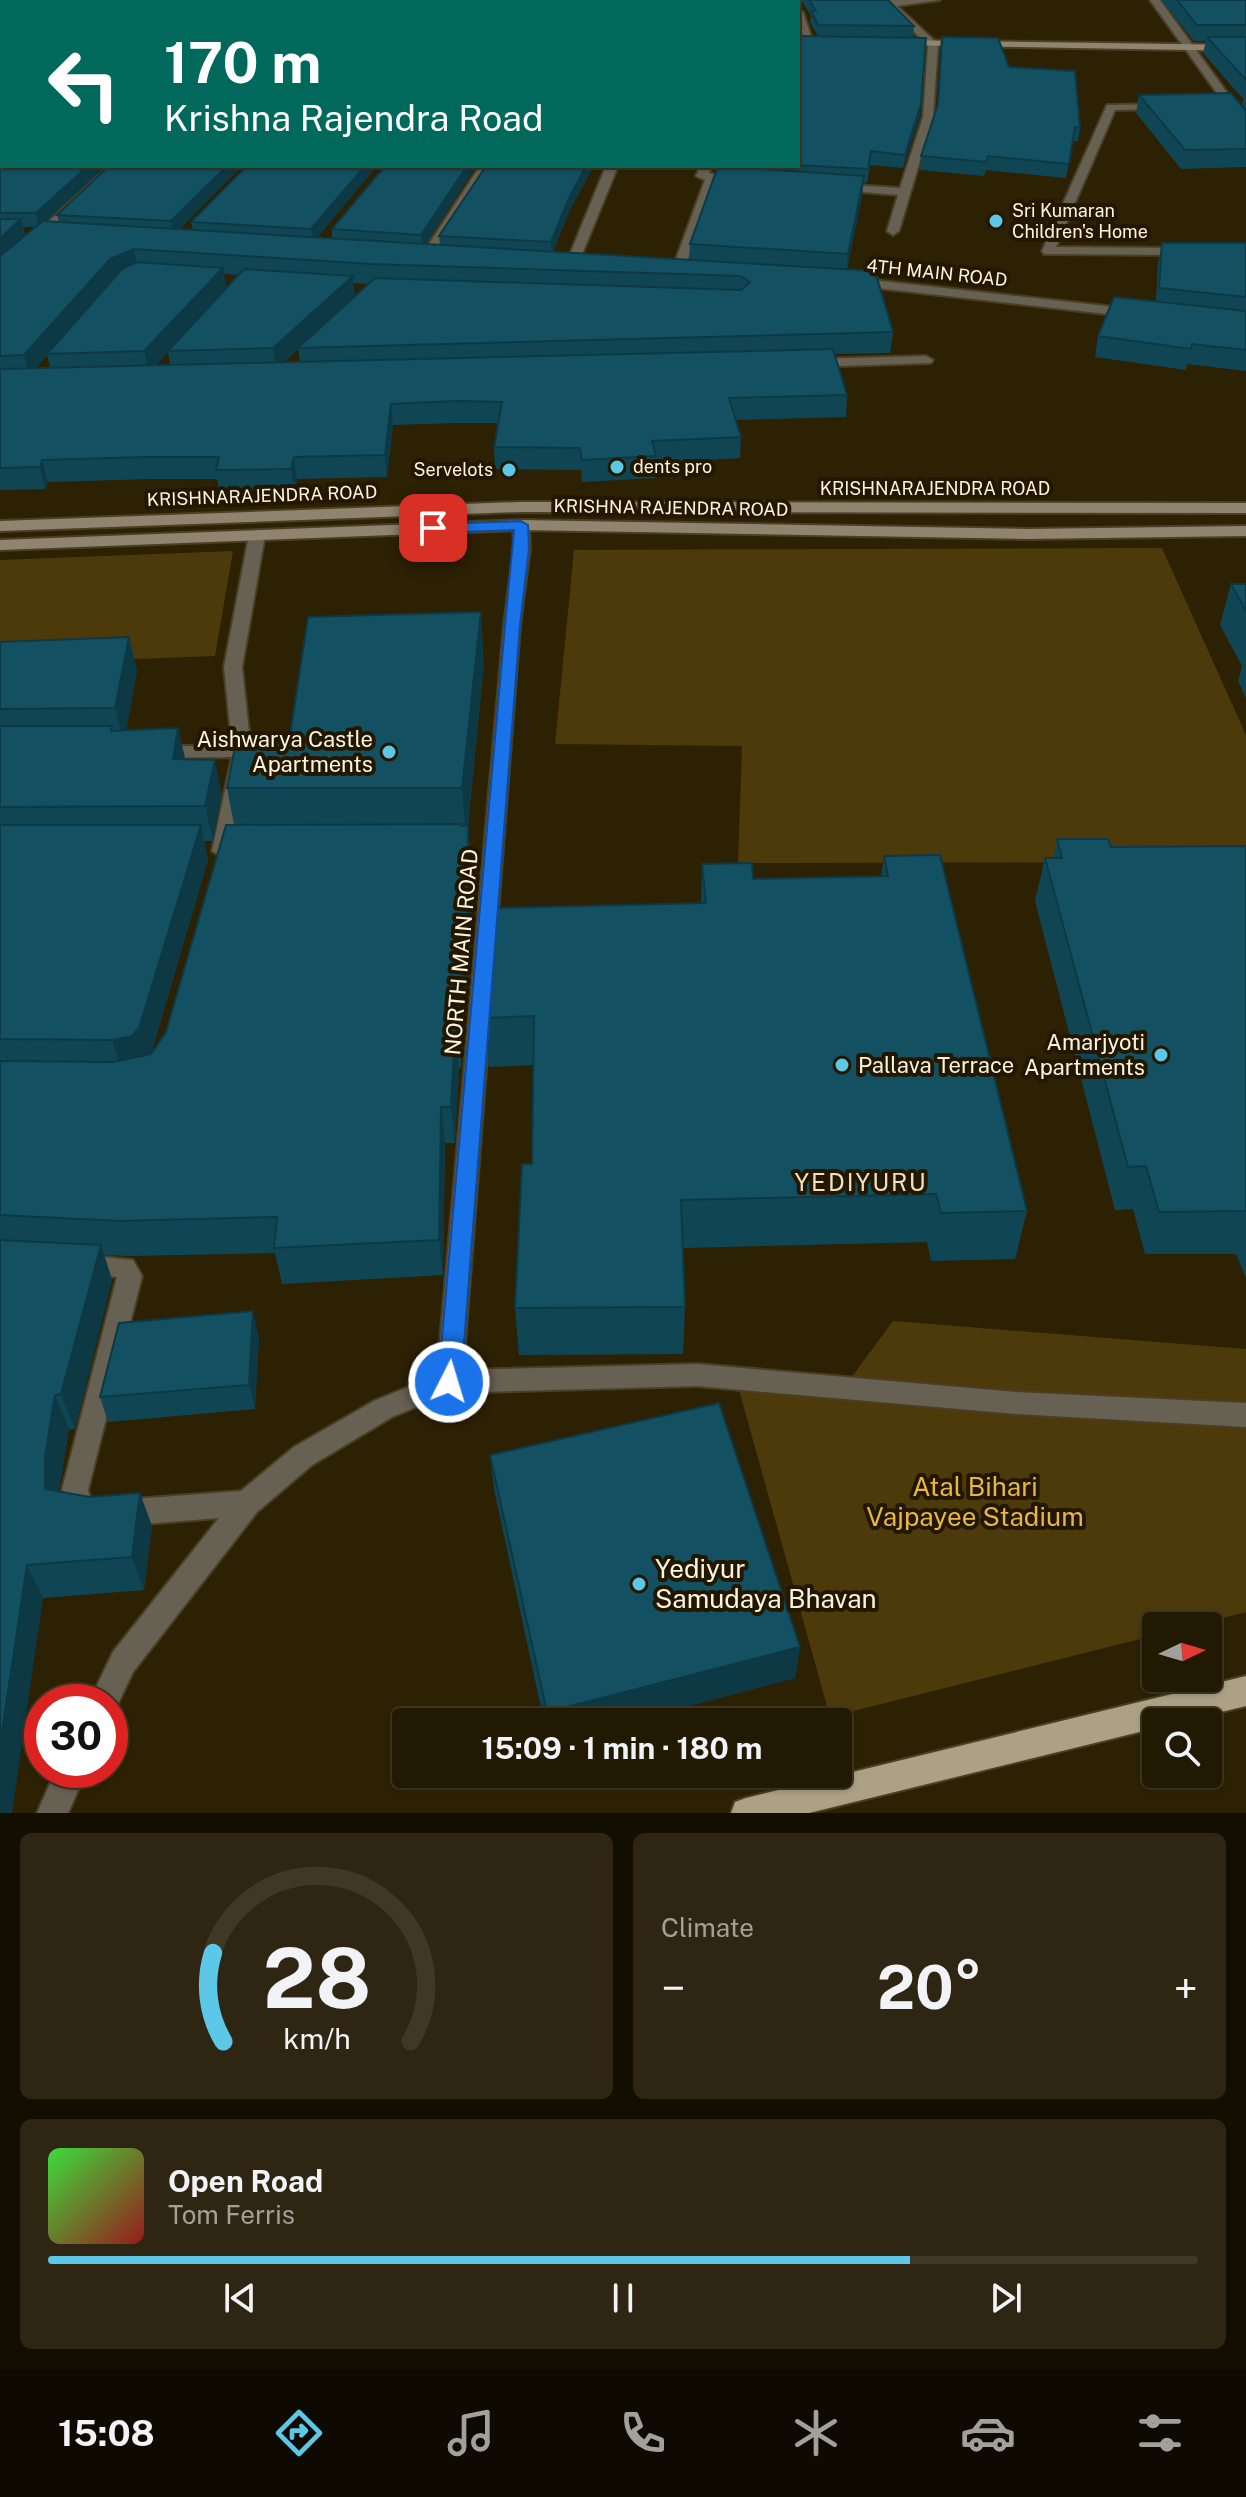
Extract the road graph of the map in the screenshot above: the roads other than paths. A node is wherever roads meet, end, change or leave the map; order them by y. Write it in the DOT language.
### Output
graph roads {
  1 [pos="935,0"];
  2 [pos="1155,0"];
  3 [pos="889,2"];
  4 [pos="800,17"];
  5 [pos="800,42"];
  6 [pos="811,43"];
  7 [pos="826,43"];
  8 [pos="887,43"];
  9 [pos="933,44"];
  10 [pos="1187,47"];
  11 [pos="1246,48"];
  12 [pos="1230,105"];
  13 [pos="1170,106"];
  14 [pos="1215,106"];
  15 [pos="1246,126"];
  16 [pos="114,168"];
  17 [pos="485,168"];
  18 [pos="611,168"];
  19 [pos="708,172"];
  20 [pos="757,181"];
  21 [pos="819,186"];
  22 [pos="905,192"];
  23 [pos="893,231"];
  24 [pos="33,233"];
  25 [pos="55,234"];
  26 [pos="1200,252"];
  27 [pos="411,255"];
  28 [pos="427,256"];
  29 [pos="442,257"];
  30 [pos="558,263"];
  31 [pos="572,264"];
  32 [pos="587,265"];
  33 [pos="663,269"];
  34 [pos="678,270"];
  35 [pos="693,271"];
  36 [pos="0,273"];
  37 [pos="840,280"];
  38 [pos="1152,315"];
  39 [pos="926,360"];
  40 [pos="800,364"];
  41 [pos="1246,508"];
  42 [pos="521,525"];
  43 [pos="0,526"];
  44 [pos="1246,531"];
  45 [pos="257,535"];
  46 [pos="0,545"];
  47 [pos="242,751"];
  48 [pos="143,752"];
  49 [pos="222,855"];
  50 [pos="59,1264"];
  51 [pos="449,1382"];
  52 [pos="1246,1415"];
  53 [pos="247,1503"];
  54 [pos="113,1684"];
  55 [pos="1246,1691"];
  56 [pos="64,1788"];
  57 [pos="778,1809"];
  58 [pos="52,1813"];
  59 [pos="746,1813"];
  1 -- 3 [label="street"];
  2 -- 10 [label="street"];
  3 -- 9 [label="street"];
  4 -- 6 [label="street"];
  5 -- 6 [label="main road"];
  6 -- 7 [label="main road"];
  8 -- 9 [label="main road"];
  9 -- 10 [label="main road"];
  9 -- 22 [label="street"];
  10 -- 11 [label="main road"];
  10 -- 12 [label="street"];
  12 -- 14 [label="street"];
  12 -- 15 [label="street"];
  13 -- 26 [label="street"];
  16 -- 24 [label="street"];
  17 -- 28 [label="street"];
  18 -- 31 [label="street"];
  19 -- 20 [label="street"];
  19 -- 34 [label="street"];
  21 -- 22 [label="street"];
  22 -- 23 [label="street"];
  24 -- 25 [label="street"];
  24 -- 36 [label="street"];
  27 -- 28 [label="street"];
  28 -- 29 [label="street"];
  30 -- 31 [label="street"];
  31 -- 32 [label="street"];
  33 -- 34 [label="street"];
  34 -- 35 [label="street"];
  37 -- 38 [label="street, 4TH MAIN ROAD"];
  39 -- 40 [label="street"];
  41 -- 43 [label="main road, KRISHNARAJENDRA ROAD"];
  42 -- 44 [label="main road, KRISHNA RAJENDRA ROAD"];
  42 -- 45 [label="main road, KRISHNA RAJENDRA ROAD"];
  42 -- 51 [label="street, NORTH MAIN ROAD"];
  45 -- 46 [label="main road, KRISHNA RAJENDRA ROAD"];
  45 -- 47 [label="street"];
  47 -- 48 [label="street"];
  47 -- 49 [label="street"];
  50 -- 53 [label="street"];
  51 -- 52 [label="street"];
  51 -- 53 [label="street"];
  53 -- 54 [label="street"];
  55 -- 57 [label="main road"];
  56 -- 58 [label="street"];
  57 -- 59 [label="main road"];
}
